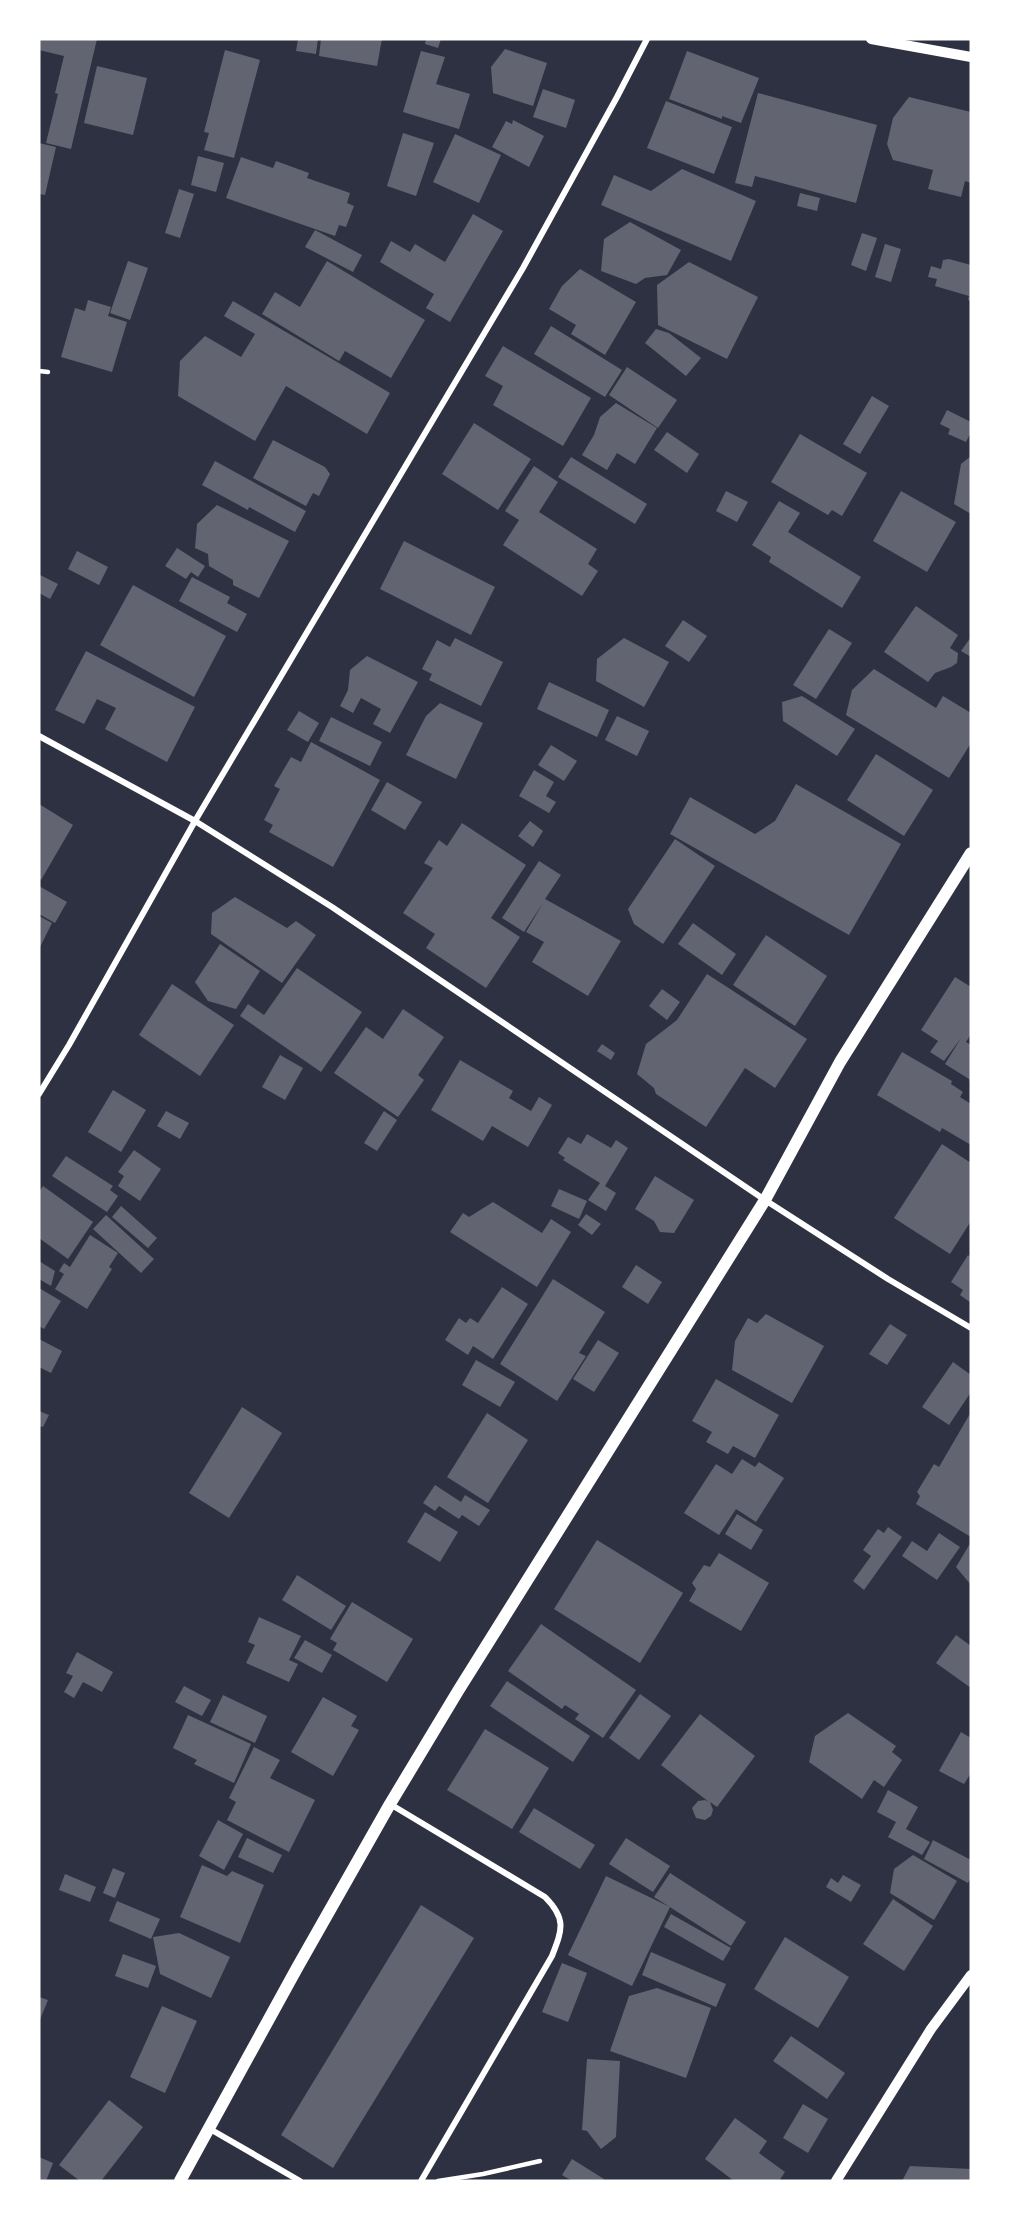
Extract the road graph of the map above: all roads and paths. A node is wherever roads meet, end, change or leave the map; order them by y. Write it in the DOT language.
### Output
graph roads {
  1 [pos="647,39"];
  2 [pos="871,39"];
  3 [pos="971,57"];
  4 [pos="39,371"];
  5 [pos="48,372"];
  6 [pos="39,736"];
  7 [pos="195,821"];
  8 [pos="971,853"];
  9 [pos="39,1094"];
  10 [pos="765,1200"];
  11 [pos="971,1328"];
  12 [pos="390,1804"];
  13 [pos="971,1975"];
  14 [pos="210,2129"];
  15 [pos="540,2161"];
  16 [pos="180,2181"];
  17 [pos="300,2181"];
  18 [pos="422,2181"];
  19 [pos="438,2181"];
  20 [pos="836,2181"];
  1 -- 7 [label="street"];
  2 -- 3 [label="street"];
  4 -- 5 [label="lane"];
  6 -- 7 [label="street"];
  7 -- 9 [label="street"];
  7 -- 10 [label="street"];
  8 -- 10 [label="main road"];
  10 -- 11 [label="street"];
  10 -- 12 [label="main road"];
  12 -- 14 [label="main road"];
  12 -- 18 [label="street"];
  13 -- 20 [label="street"];
  14 -- 16 [label="main road"];
  14 -- 17 [label="street"];
  15 -- 19 [label="lane"];
}
